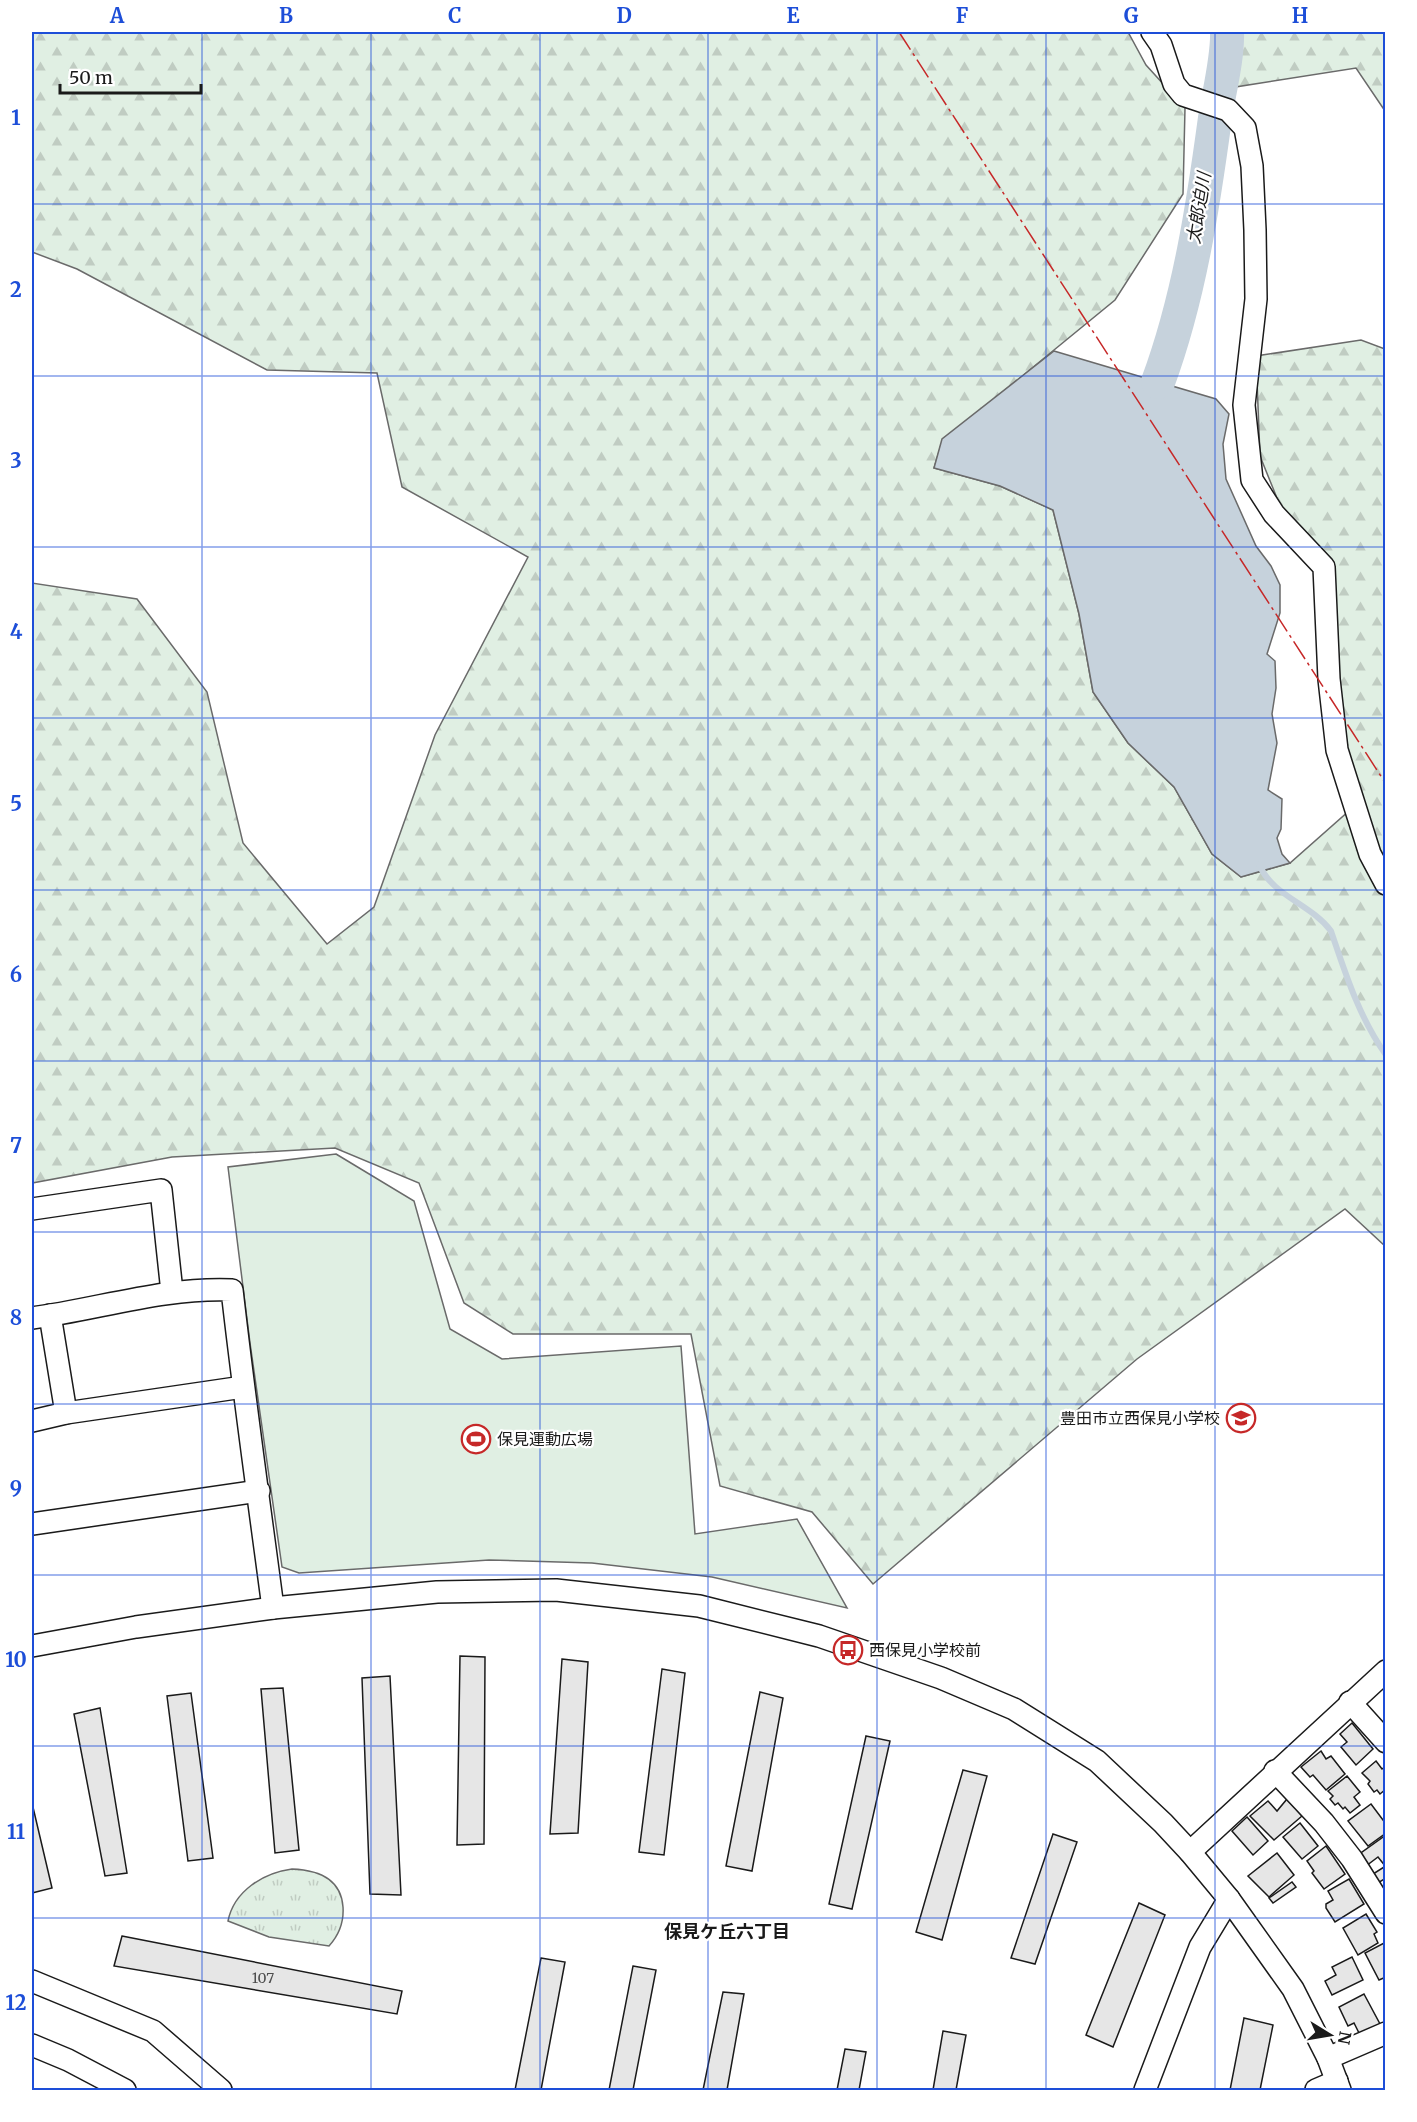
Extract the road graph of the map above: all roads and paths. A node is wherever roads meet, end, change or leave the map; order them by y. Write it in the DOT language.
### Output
graph roads {
  1 [pos="1152,32"];
  2 [pos="1386,884"];
  3 [pos="32,1209"];
  4 [pos="172,1292"];
  5 [pos="41,1317"];
  6 [pos="243,1387"];
  7 [pos="66,1413"];
  8 [pos="32,1421"];
  9 [pos="259,1491"];
  10 [pos="32,1524"];
  11 [pos="273,1608"];
  12 [pos="32,1646"];
  13 [pos="1386,1671"];
  14 [pos="1350,1702"];
  15 [pos="1386,1742"];
  16 [pos="1275,1771"];
  17 [pos="1190,1852"];
  18 [pos="1229,1899"];
  19 [pos="1386,1913"];
  20 [pos="32,1981"];
  21 [pos="1386,2033"];
  22 [pos="32,2045"];
  23 [pos="1328,2058"];
  24 [pos="1339,2086"];
  25 [pos="125,2091"];
  26 [pos="221,2091"];
  27 [pos="1145,2091"];
  28 [pos="1316,2091"];
  1 -- 2 [label="street"];
  3 -- 4 [label="street"];
  4 -- 5 [label="street"];
  4 -- 6 [label="street"];
  5 -- 7 [label="street"];
  6 -- 7 [label="street"];
  6 -- 9 [label="street"];
  7 -- 8 [label="street"];
  9 -- 10 [label="street"];
  9 -- 11 [label="street"];
  11 -- 12 [label="street"];
  11 -- 17 [label="street"];
  13 -- 14 [label="street"];
  14 -- 15 [label="street"];
  14 -- 16 [label="street"];
  16 -- 17 [label="street"];
  16 -- 19 [label="street"];
  17 -- 18 [label="street"];
  18 -- 23 [label="street"];
  18 -- 27 [label="street"];
  20 -- 26 [label="street"];
  21 -- 23 [label="street"];
  22 -- 25 [label="street"];
  23 -- 24 [label="street"];
  24 -- 28 [label="street"];
}
